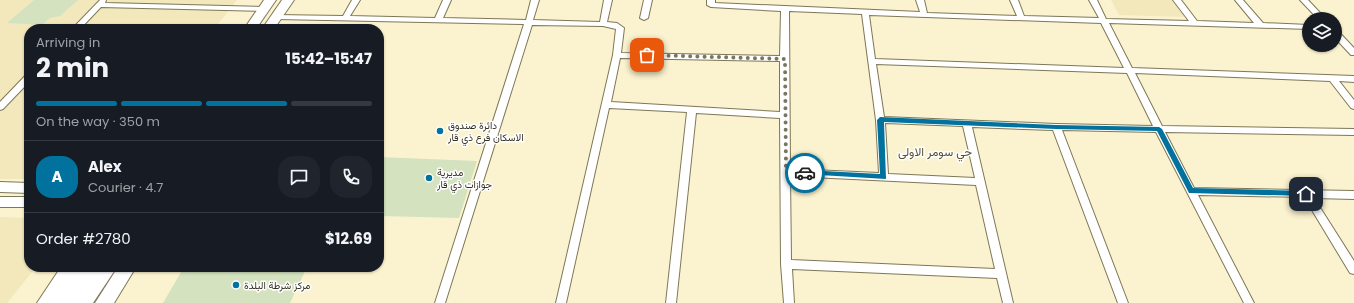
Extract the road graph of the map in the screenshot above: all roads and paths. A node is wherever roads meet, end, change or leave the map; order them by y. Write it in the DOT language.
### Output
graph roads {
  1 [pos="288,0"];
  2 [pos="356,0"];
  3 [pos="447,0"];
  4 [pos="535,0"];
  5 [pos="608,0"];
  6 [pos="648,0"];
  7 [pos="711,0"];
  8 [pos="920,0"];
  9 [pos="1014,0"];
  10 [pos="1093,0"];
  11 [pos="1177,0"];
  12 [pos="1239,0"];
  13 [pos="1304,0"];
  14 [pos="102,2"];
  15 [pos="267,5"];
  16 [pos="786,9"];
  17 [pos="865,12"];
  18 [pos="1315,12"];
  19 [pos="924,14"];
  20 [pos="276,18"];
  21 [pos="345,18"];
  22 [pos="644,18"];
  23 [pos="1022,19"];
  24 [pos="438,20"];
  25 [pos="1104,20"];
  26 [pos="529,22"];
  27 [pos="1194,23"];
  28 [pos="81,24"];
  29 [pos="254,24"];
  30 [pos="272,24"];
  31 [pos="603,24"];
  32 [pos="1260,25"];
  33 [pos="1302,26"];
  34 [pos="1342,40"];
  35 [pos="1354,53"];
  36 [pos="617,55"];
  37 [pos="785,59"];
  38 [pos="873,61"];
  39 [pos="1130,72"];
  40 [pos="1332,78"];
  41 [pos="1354,79"];
  42 [pos="24,82"];
  43 [pos="605,105"];
  44 [pos="1354,106"];
  45 [pos="0,107"];
  46 [pos="692,110"];
  47 [pos="786,115"];
  48 [pos="880,120"];
  49 [pos="967,123"];
  50 [pos="1056,127"];
  51 [pos="1159,129"];
  52 [pos="1354,132"];
  53 [pos="786,172"];
  54 [pos="884,177"];
  55 [pos="980,182"];
  56 [pos="0,187"];
  57 [pos="24,188"];
  58 [pos="1191,191"];
  59 [pos="1306,194"];
  60 [pos="1354,195"];
  61 [pos="0,202"];
  62 [pos="24,202"];
  63 [pos="786,264"];
  64 [pos="1354,270"];
  65 [pos="68,272"];
  66 [pos="87,272"];
  67 [pos="105,272"];
  68 [pos="124,272"];
  69 [pos="1001,274"];
  70 [pos="46,303"];
  71 [pos="65,303"];
  72 [pos="83,303"];
  73 [pos="104,303"];
  74 [pos="440,303"];
  75 [pos="561,303"];
  76 [pos="671,303"];
  77 [pos="789,303"];
  78 [pos="1008,303"];
  79 [pos="1122,303"];
  80 [pos="1249,303"];
  1 -- 20 [label="highway"];
  2 -- 21 [label="street"];
  3 -- 24 [label="street"];
  4 -- 26 [label="street"];
  5 -- 31 [label="street"];
  6 -- 22 [label="street"];
  7 -- 16 [label="street"];
  8 -- 19 [label="street"];
  9 -- 23 [label="street"];
  10 -- 25 [label="street"];
  11 -- 27 [label="street"];
  12 -- 32 [label="street"];
  13 -- 18 [label="street"];
  14 -- 15 [label="street"];
  14 -- 28 [label="street"];
  15 -- 29 [label="highway"];
  16 -- 17 [label="street"];
  16 -- 37 [label="street"];
  17 -- 19 [label="street"];
  17 -- 38 [label="street"];
  19 -- 23 [label="street"];
  20 -- 21 [label="street"];
  20 -- 30 [label="highway"];
  21 -- 24 [label="street"];
  23 -- 25 [label="street"];
  24 -- 26 [label="street"];
  25 -- 27 [label="street"];
  25 -- 39 [label="street"];
  26 -- 31 [label="street"];
  26 -- 74 [label="street"];
  27 -- 32 [label="street"];
  31 -- 36 [label="street"];
  32 -- 33 [label="street"];
  34 -- 35 [label="street"];
  36 -- 37 [label="street"];
  36 -- 43 [label="street"];
  37 -- 47 [label="street"];
  38 -- 39 [label="street"];
  38 -- 48 [label="street"];
  39 -- 40 [label="street"];
  39 -- 51 [label="street"];
  40 -- 41 [label="street"];
  40 -- 44 [label="street"];
  42 -- 45 [label="street"];
  43 -- 46 [label="street"];
  43 -- 75 [label="street"];
  46 -- 47 [label="street"];
  46 -- 76 [label="street"];
  47 -- 53 [label="street"];
  48 -- 49 [label="street"];
  48 -- 54 [label="street"];
  49 -- 50 [label="street"];
  49 -- 55 [label="street"];
  50 -- 51 [label="street"];
  50 -- 79 [label="street"];
  51 -- 52 [label="street"];
  51 -- 58 [label="street"];
  53 -- 54 [label="street"];
  53 -- 63 [label="street"];
  54 -- 55 [label="street"];
  55 -- 69 [label="street"];
  56 -- 57 [label="street"];
  58 -- 59 [label="street"];
  58 -- 80 [label="street"];
  59 -- 60 [label="street"];
  59 -- 64 [label="street"];
  61 -- 62 [label="street"];
  63 -- 69 [label="street"];
  63 -- 77 [label="street"];
  65 -- 70 [label="highway"];
  66 -- 71 [label="highway"];
  67 -- 72 [label="highway"];
  68 -- 73 [label="highway"];
  69 -- 78 [label="street"];
}
